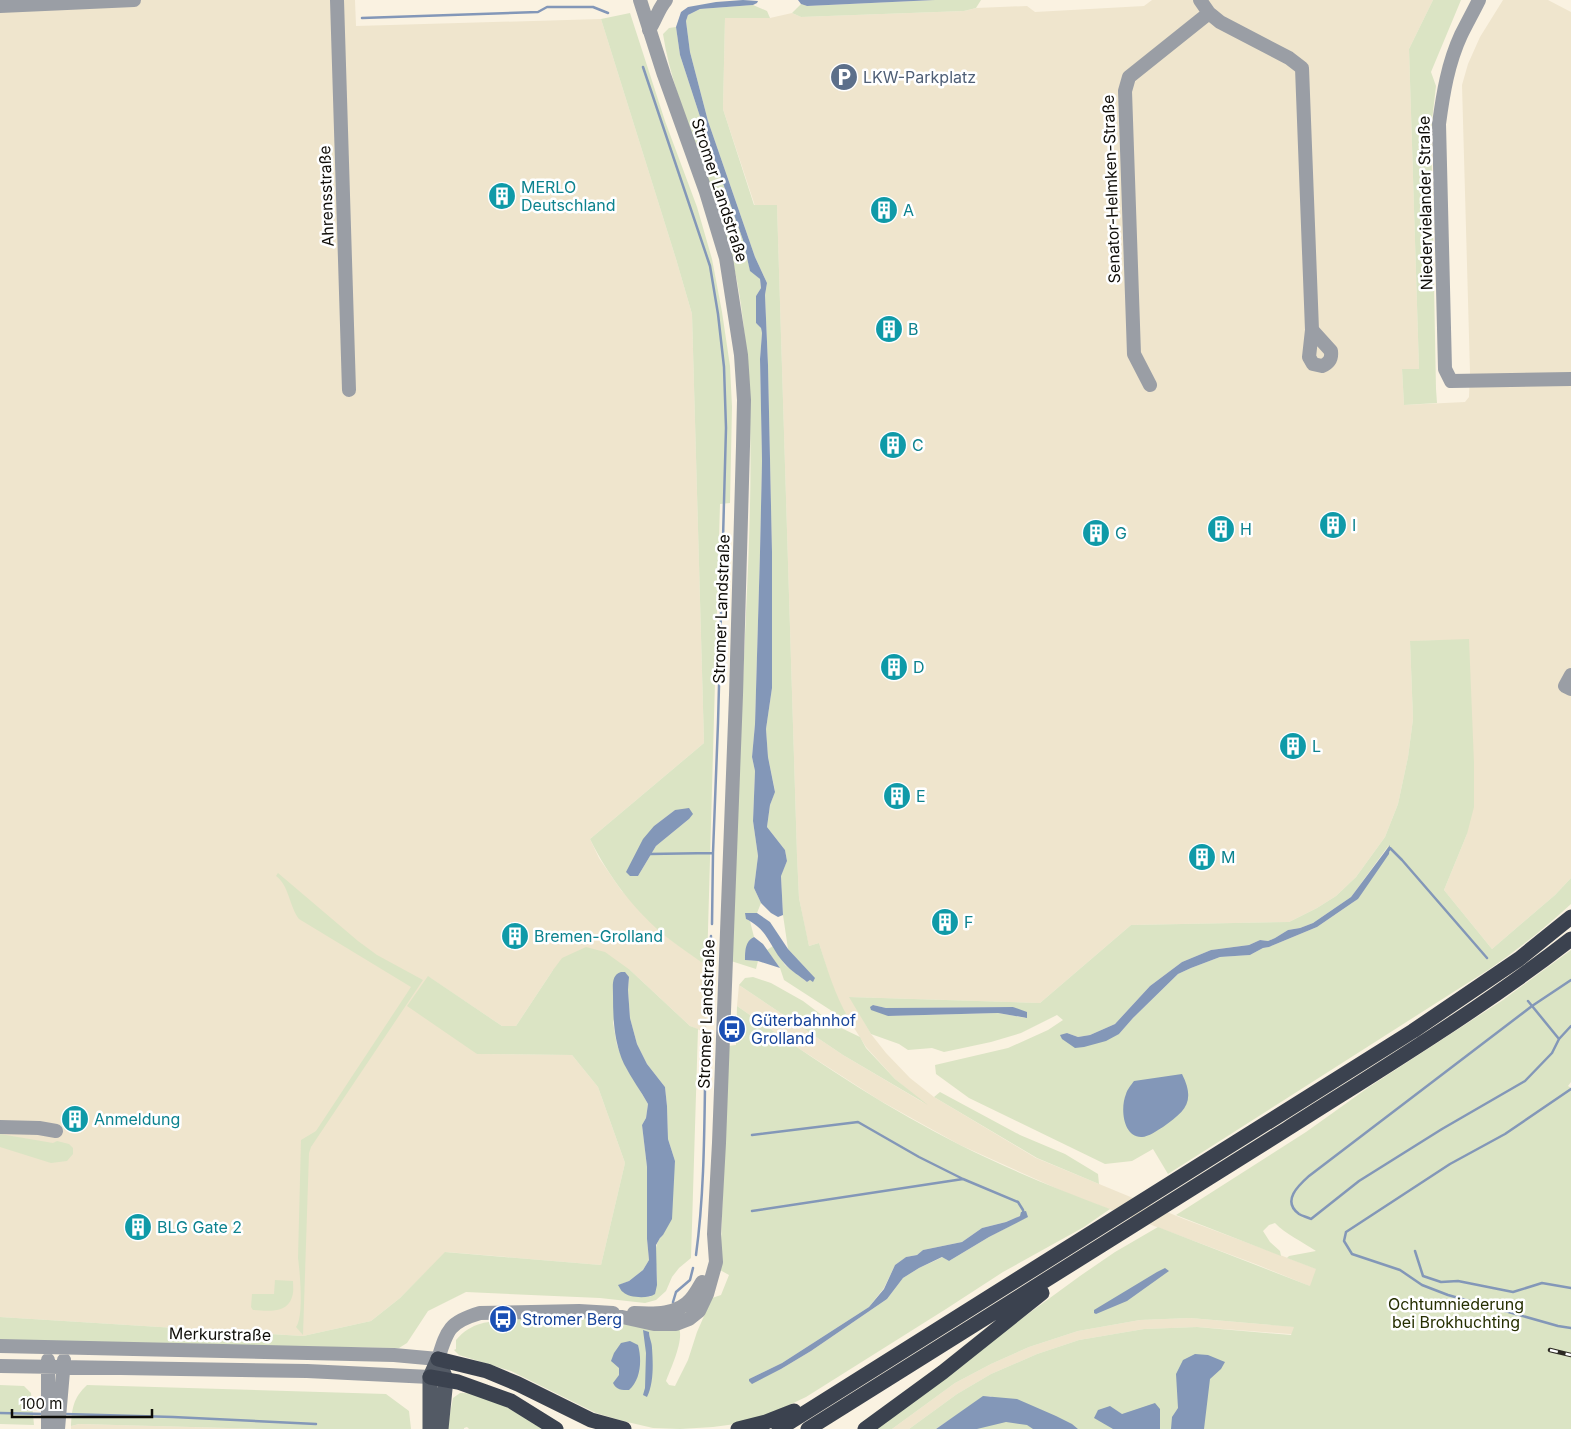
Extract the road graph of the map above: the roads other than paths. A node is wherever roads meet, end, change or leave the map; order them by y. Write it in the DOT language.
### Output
graph roads {
  1 [pos="134,0"];
  2 [pos="337,0"];
  3 [pos="640,0"];
  4 [pos="666,0"];
  5 [pos="1200,0"];
  6 [pos="1479,0"];
  7 [pos="0,6"];
  8 [pos="1209,13"];
  9 [pos="649,30"];
  10 [pos="1312,330"];
  11 [pos="1571,379"];
  12 [pos="1150,385"];
  13 [pos="349,390"];
  14 [pos="1571,675"];
  15 [pos="1571,689"];
  16 [pos="1571,917"];
  17 [pos="1571,939"];
  18 [pos="0,1127"];
  19 [pos="56,1131"];
  20 [pos="714,1234"];
  21 [pos="1104,1245"];
  22 [pos="702,1282"];
  23 [pos="604,1314"];
  24 [pos="689,1319"];
  25 [pos="0,1346"];
  26 [pos="48,1348"];
  27 [pos="66,1348"];
  28 [pos="438,1359"];
  29 [pos="0,1366"];
  30 [pos="48,1367"];
  31 [pos="63,1368"];
  32 [pos="430,1377"];
  33 [pos="446,1379"];
  34 [pos="850,1384"];
  35 [pos="54,1408"];
  36 [pos="48,1429"];
  37 [pos="58,1429"];
  38 [pos="430,1429"];
  39 [pos="441,1429"];
  40 [pos="556,1429"];
  41 [pos="624,1429"];
  42 [pos="738,1429"];
  43 [pos="779,1429"];
  44 [pos="808,1429"];
  45 [pos="865,1429"];
  1 -- 7 [label="street"];
  2 -- 13 [label="street, Ahrensstraße"];
  3 -- 9 [label="street, Stromer Landstraße"];
  4 -- 9 [label="street"];
  5 -- 8 [label="street"];
  6 -- 11 [label="street, Niedervielander Straße"];
  8 -- 10 [label="street"];
  8 -- 12 [label="street, Senator-Helmken-Straße"];
  9 -- 20 [label="street, Stromer Landstraße"];
  14 -- 15 [label="street"];
  16 -- 34 [label="highway"];
  17 -- 21 [label="highway"];
  18 -- 19 [label="street"];
  20 -- 22 [label="street, Stromer Landstraße"];
  20 -- 24 [label="street, Stromer Landstraße"];
  21 -- 44 [label="highway"];
  21 -- 45 [label="highway"];
  22 -- 23 [label="street, Stromer Landstraße"];
  22 -- 24 [label="street, Stromer Landstraße"];
  23 -- 24 [label="street, Stromer Landstraße"];
  23 -- 28 [label="street, Stromer Landstraße"];
  25 -- 26 [label="street, Merkurstraße"];
  26 -- 27 [label="street, Merkurstraße"];
  26 -- 30 [label="street"];
  27 -- 28 [label="street, Merkurstraße"];
  27 -- 31 [label="street"];
  28 -- 32 [label="main road, Stromer Landstraße"];
  28 -- 33 [label="main road"];
  28 -- 41 [label="highway"];
  29 -- 30 [label="street"];
  30 -- 31 [label="street"];
  30 -- 35 [label="street"];
  31 -- 32 [label="street"];
  31 -- 35 [label="street"];
  32 -- 33 [label="highway"];
  32 -- 38 [label="main road, Stromer Landstraße"];
  33 -- 39 [label="main road"];
  33 -- 40 [label="highway"];
  34 -- 42 [label="highway"];
  34 -- 43 [label="highway"];
  35 -- 36 [label="street"];
  35 -- 37 [label="street"];
}
